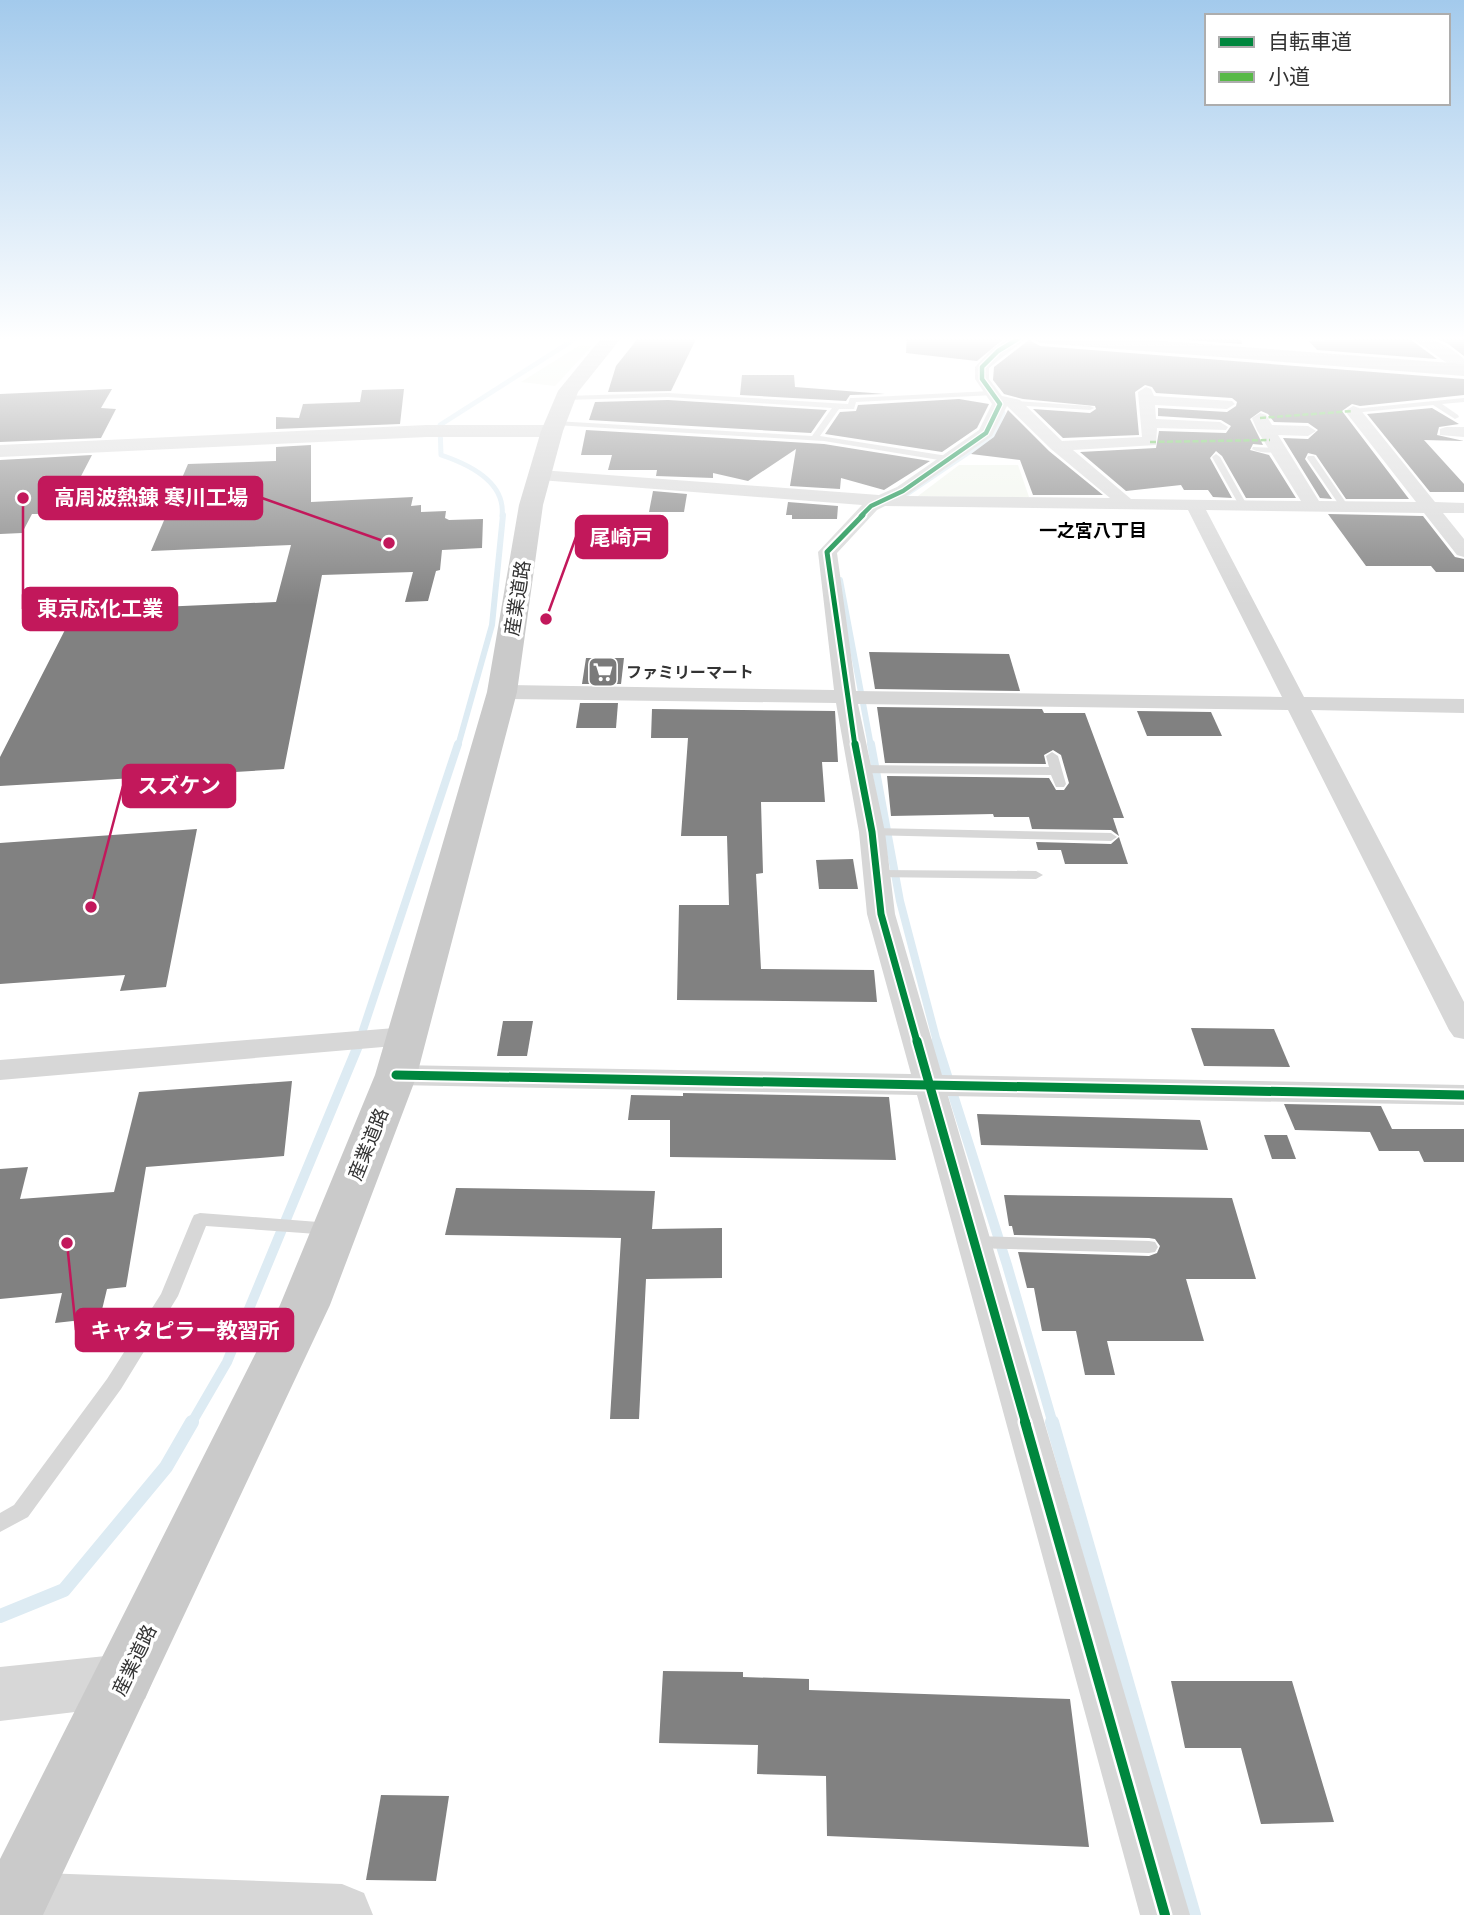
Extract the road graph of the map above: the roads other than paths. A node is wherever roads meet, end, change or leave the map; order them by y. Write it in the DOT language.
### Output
graph roads {
  1 [pos="471,426"];
  2 [pos="554,426"];
  3 [pos="672,426"];
  4 [pos="822,426"];
  5 [pos="989,426"];
  6 [pos="1035,426"];
  7 [pos="1150,426"];
  8 [pos="1209,426"];
  9 [pos="1264,426"];
  10 [pos="1278,426"];
  11 [pos="1365,426"];
  12 [pos="1220,427"];
  13 [pos="1308,431"];
  14 [pos="1446,432"];
  15 [pos="1464,432"];
  16 [pos="814,438"];
  17 [pos="1058,446"];
  18 [pos="1256,449"];
  19 [pos="1276,450"];
  20 [pos="0,451"];
  21 [pos="1216,457"];
  22 [pos="1311,458"];
  23 [pos="951,459"];
  24 [pos="540,475"];
  25 [pos="883,501"];
  26 [pos="1127,504"];
  27 [pos="1194,505"];
  28 [pos="1243,505"];
  29 [pos="1312,506"];
  30 [pos="1345,507"];
  31 [pos="1430,508"];
  32 [pos="1464,508"];
  33 [pos="1464,551"];
  34 [pos="502,692"];
  35 [pos="858,697"];
  36 [pos="1296,704"];
  37 [pos="1464,706"];
  38 [pos="998,755"];
  39 [pos="1052,756"];
  40 [pos="858,769"];
  41 [pos="1000,770"];
  42 [pos="1056,771"];
  43 [pos="1060,784"];
  44 [pos="983,818"];
  45 [pos="1081,822"];
  46 [pos="873,832"];
  47 [pos="986,834"];
  48 [pos="1084,836"];
  49 [pos="1111,837"];
  50 [pos="877,874"];
  51 [pos="1036,876"];
  52 [pos="1464,1031"];
  53 [pos="401,1056"];
  54 [pos="0,1070"];
  55 [pos="928,1086"];
  56 [pos="1464,1095"];
  57 [pos="335,1229"];
  58 [pos="973,1241"];
  59 [pos="1149,1247"];
  60 [pos="0,1523"];
  61 [pos="125,1680"];
  62 [pos="0,1695"];
  63 [pos="7,1907"];
  64 [pos="342,1915"];
  65 [pos="1165,1915"];
  1 -- 20 [label="street"];
  2 -- 24 [label="main road, 産業道路"];
  3 -- 16 [label="lane"];
  4 -- 16 [label="lane"];
  5 -- 23 [label="street"];
  6 -- 17 [label="street"];
  7 -- 17 [label="street"];
  8 -- 12 [label="street"];
  9 -- 19 [label="street"];
  10 -- 13 [label="street"];
  11 -- 31 [label="street"];
  14 -- 15 [label="street"];
  16 -- 23 [label="lane"];
  17 -- 26 [label="street"];
  18 -- 19 [label="lane"];
  19 -- 29 [label="street"];
  21 -- 28 [label="lane"];
  22 -- 30 [label="lane"];
  23 -- 25 [label="street"];
  24 -- 25 [label="street"];
  24 -- 34 [label="main road, 産業道路"];
  25 -- 26 [label="street"];
  25 -- 35 [label="street"];
  26 -- 27 [label="street"];
  27 -- 28 [label="street"];
  27 -- 36 [label="street"];
  28 -- 29 [label="street"];
  29 -- 30 [label="street"];
  30 -- 31 [label="street"];
  31 -- 32 [label="street"];
  31 -- 33 [label="street"];
  34 -- 35 [label="street"];
  34 -- 53 [label="main road, 産業道路"];
  35 -- 36 [label="street"];
  35 -- 40 [label="street"];
  36 -- 37 [label="street"];
  36 -- 52 [label="street"];
  38 -- 41 [label="lane"];
  39 -- 42 [label="lane"];
  40 -- 41 [label="lane"];
  40 -- 46 [label="street"];
  41 -- 42 [label="lane"];
  42 -- 43 [label="lane"];
  44 -- 47 [label="lane"];
  45 -- 48 [label="lane"];
  46 -- 47 [label="lane"];
  46 -- 50 [label="street"];
  47 -- 48 [label="lane"];
  48 -- 49 [label="lane"];
  50 -- 51 [label="lane"];
  50 -- 55 [label="street"];
  53 -- 54 [label="street"];
  53 -- 55 [label="street"];
  53 -- 57 [label="main road, 産業道路"];
  55 -- 56 [label="street"];
  55 -- 58 [label="street"];
  57 -- 60 [label="lane"];
  57 -- 61 [label="main road, 産業道路"];
  58 -- 59 [label="lane"];
  58 -- 65 [label="street"];
  61 -- 62 [label="street"];
  61 -- 63 [label="main road, 産業道路"];
  63 -- 64 [label="street"];
}
